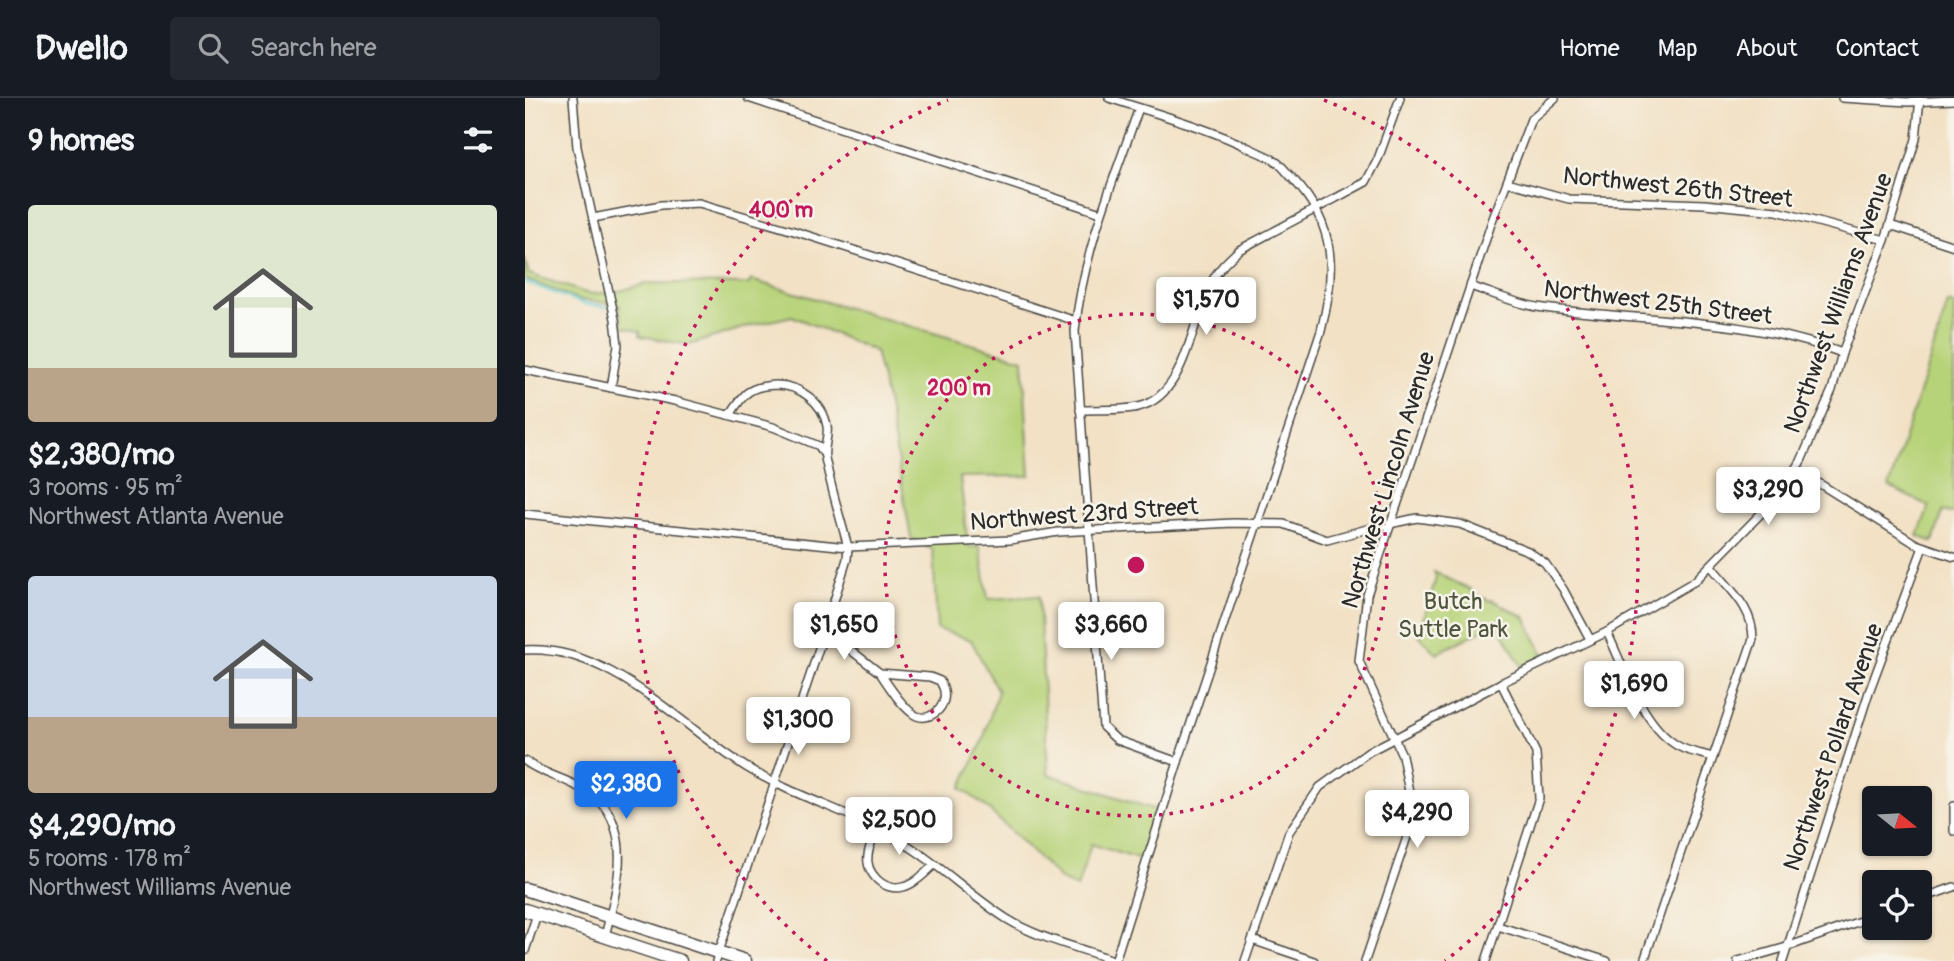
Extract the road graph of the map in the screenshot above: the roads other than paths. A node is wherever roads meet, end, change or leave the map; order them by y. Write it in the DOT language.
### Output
graph roads {
  1 [pos="573,98"];
  2 [pos="748,98"];
  3 [pos="1109,98"];
  4 [pos="1555,98"];
  5 [pos="1842,98"];
  6 [pos="1399,100"];
  7 [pos="1920,100"];
  8 [pos="1954,100"];
  9 [pos="1139,108"];
  10 [pos="1507,182"];
  11 [pos="1317,210"];
  12 [pos="1101,213"];
  13 [pos="593,218"];
  14 [pos="1890,225"];
  15 [pos="1885,240"];
  16 [pos="1954,246"];
  17 [pos="1470,286"];
  18 [pos="1076,321"];
  19 [pos="1842,353"];
  20 [pos="525,370"];
  21 [pos="611,388"];
  22 [pos="1080,410"];
  23 [pos="730,415"];
  24 [pos="824,454"];
  25 [pos="1796,470"];
  26 [pos="525,514"];
  27 [pos="1258,524"];
  28 [pos="1391,524"];
  29 [pos="1088,531"];
  30 [pos="848,547"];
  31 [pos="1923,547"];
  32 [pos="1954,557"];
  33 [pos="1711,566"];
  34 [pos="825,630"];
  35 [pos="1607,632"];
  36 [pos="1590,639"];
  37 [pos="525,650"];
  38 [pos="880,673"];
  39 [pos="1501,683"];
  40 [pos="1394,738"];
  41 [pos="1713,757"];
  42 [pos="525,761"];
  43 [pos="1178,762"];
  44 [pos="775,782"];
  45 [pos="1954,806"];
  46 [pos="877,829"];
  47 [pos="1954,831"];
  48 [pos="934,865"];
  49 [pos="1954,887"];
  50 [pos="525,889"];
  51 [pos="1932,895"];
  52 [pos="531,912"];
  53 [pos="610,917"];
  54 [pos="1862,920"];
  55 [pos="1498,926"];
  56 [pos="605,936"];
  57 [pos="1252,940"];
  58 [pos="1787,947"];
  59 [pos="525,951"];
  60 [pos="656,957"];
  61 [pos="717,957"];
  62 [pos="680,961"];
  63 [pos="745,961"];
  64 [pos="1115,961"];
  65 [pos="1245,961"];
  66 [pos="1314,961"];
  67 [pos="1365,961"];
  68 [pos="1486,961"];
  69 [pos="1607,961"];
  70 [pos="1644,961"];
  71 [pos="1738,961"];
  72 [pos="1783,961"];
  1 -- 13 [label="street"];
  2 -- 12 [label="street"];
  3 -- 9 [label="street"];
  4 -- 10 [label="street, Northwest Lincoln Avenue"];
  5 -- 7 [label="street"];
  6 -- 11 [label="street"];
  7 -- 8 [label="street"];
  7 -- 14 [label="street, Northwest Williams Avenue"];
  9 -- 11 [label="street"];
  9 -- 12 [label="street"];
  10 -- 15 [label="street, Northwest 26th Street"];
  10 -- 17 [label="street, Northwest Lincoln Avenue"];
  11 -- 22 [label="street"];
  11 -- 27 [label="street"];
  12 -- 18 [label="street"];
  13 -- 18 [label="street"];
  13 -- 21 [label="street"];
  14 -- 15 [label="street, Northwest Williams Avenue"];
  14 -- 16 [label="street"];
  15 -- 19 [label="street, Northwest Williams Avenue"];
  17 -- 19 [label="street, Northwest 25th Street"];
  17 -- 28 [label="street, Northwest Lincoln Avenue"];
  18 -- 22 [label="street"];
  19 -- 25 [label="street, Northwest Williams Avenue"];
  20 -- 21 [label="street"];
  21 -- 23 [label="street"];
  22 -- 29 [label="street"];
  23 -- 24 [label="street"];
  23 -- 24 [label="street"];
  24 -- 30 [label="street"];
  25 -- 31 [label="street"];
  25 -- 33 [label="street, Northwest Williams Avenue"];
  26 -- 30 [label="street, Northwest 23rd Street"];
  27 -- 28 [label="street, Northwest 23rd Street"];
  27 -- 29 [label="street, Northwest 23rd Street"];
  27 -- 43 [label="street"];
  28 -- 36 [label="street, Northwest 23rd Street"];
  28 -- 40 [label="street, Northwest Lincoln Avenue"];
  29 -- 30 [label="street, Northwest 23rd Street"];
  29 -- 43 [label="street"];
  30 -- 34 [label="street"];
  31 -- 32 [label="street"];
  31 -- 58 [label="street, Northwest Pollard Avenue"];
  33 -- 35 [label="street, Northwest Williams Avenue"];
  33 -- 41 [label="street"];
  34 -- 38 [label="street"];
  34 -- 44 [label="street"];
  35 -- 36 [label="street, Northwest Williams Avenue"];
  35 -- 41 [label="street"];
  36 -- 39 [label="street, Northwest Williams Avenue"];
  37 -- 44 [label="street"];
  38 -- 38 [label="street"];
  39 -- 40 [label="street, Northwest Williams Avenue"];
  39 -- 55 [label="street"];
  40 -- 57 [label="street"];
  40 -- 67 [label="street"];
  41 -- 70 [label="street"];
  42 -- 53 [label="street"];
  43 -- 64 [label="street"];
  44 -- 46 [label="street"];
  44 -- 61 [label="street"];
  45 -- 47 [label="street"];
  46 -- 48 [label="street"];
  46 -- 48 [label="street"];
  48 -- 64 [label="street"];
  49 -- 51 [label="street"];
  50 -- 53 [label="main road"];
  52 -- 56 [label="main road"];
  52 -- 59 [label="street"];
  53 -- 56 [label="street"];
  53 -- 61 [label="main road"];
  54 -- 58 [label="street"];
  55 -- 68 [label="street"];
  55 -- 69 [label="street"];
  56 -- 60 [label="main road"];
  57 -- 65 [label="street"];
  57 -- 66 [label="street"];
  58 -- 71 [label="street"];
  58 -- 72 [label="street, Northwest Pollard Avenue"];
  60 -- 62 [label="main road"];
  61 -- 63 [label="main road"];
}
